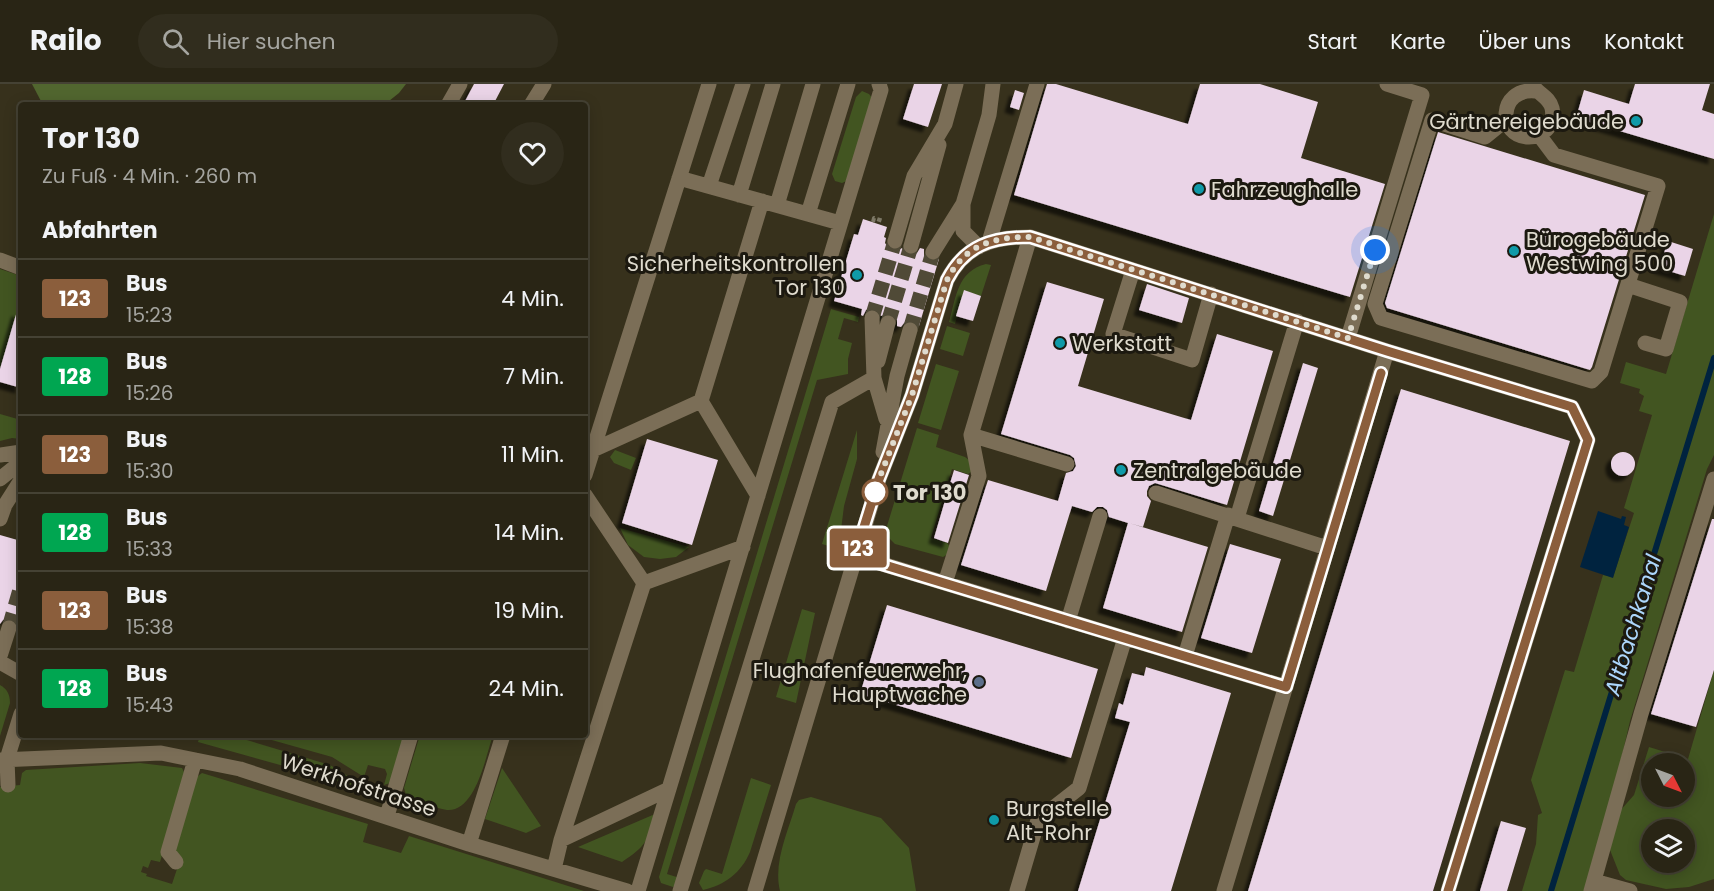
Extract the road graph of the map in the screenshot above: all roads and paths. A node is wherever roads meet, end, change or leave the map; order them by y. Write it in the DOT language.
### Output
graph roads {
  1 [pos="459,84"];
  2 [pos="544,84"];
  3 [pos="709,84"];
  4 [pos="743,84"];
  5 [pos="773,84"];
  6 [pos="813,84"];
  7 [pos="848,84"];
  8 [pos="879,84"];
  9 [pos="956,84"];
  10 [pos="993,84"];
  11 [pos="1037,84"];
  12 [pos="1387,84"];
  13 [pos="1534,88"];
  14 [pos="450,102"];
  15 [pos="533,102"];
  16 [pos="1506,120"];
  17 [pos="945,124"];
  18 [pos="1539,135"];
  19 [pos="679,178"];
  20 [pos="709,186"];
  21 [pos="739,195"];
  22 [pos="770,203"];
  23 [pos="963,204"];
  24 [pos="808,214"];
  25 [pos="873,222"];
  26 [pos="840,223"];
  27 [pos="890,223"];
  28 [pos="1030,237"];
  29 [pos="895,240"];
  30 [pos="984,244"];
  31 [pos="912,246"];
  32 [pos="933,252"];
  33 [pos="0,260"];
  34 [pos="18,267"];
  35 [pos="1132,270"];
  36 [pos="1628,285"];
  37 [pos="1211,294"];
  38 [pos="872,318"];
  39 [pos="1297,321"];
  40 [pos="888,323"];
  41 [pos="910,330"];
  42 [pos="1348,338"];
  43 [pos="1645,343"];
  44 [pos="1387,351"];
  45 [pos="874,378"];
  46 [pos="701,401"];
  47 [pos="887,422"];
  48 [pos="971,435"];
  49 [pos="593,450"];
  50 [pos="18,452"];
  51 [pos="0,455"];
  52 [pos="18,464"];
  53 [pos="1066,464"];
  54 [pos="588,466"];
  55 [pos="0,479"];
  56 [pos="879,479"];
  57 [pos="18,485"];
  58 [pos="1713,488"];
  59 [pos="1156,493"];
  60 [pos="758,496"];
  61 [pos="588,499"];
  62 [pos="1100,516"];
  63 [pos="1232,516"];
  64 [pos="0,519"];
  65 [pos="742,547"];
  66 [pos="1328,548"];
  67 [pos="855,556"];
  68 [pos="644,583"];
  69 [pos="945,583"];
  70 [pos="1068,621"];
  71 [pos="9,628"];
  72 [pos="1125,638"];
  73 [pos="0,656"];
  74 [pos="1185,656"];
  75 [pos="0,662"];
  76 [pos="18,672"];
  77 [pos="1286,687"];
  78 [pos="18,722"];
  79 [pos="410,738"];
  80 [pos="502,738"];
  81 [pos="4,759"];
  82 [pos="195,760"];
  83 [pos="8,785"];
  84 [pos="669,789"];
  85 [pos="387,816"];
  86 [pos="561,840"];
  87 [pos="469,844"];
  88 [pos="176,862"];
  89 [pos="554,869"];
  90 [pos="1593,886"];
  91 [pos="627,891"];
  92 [pos="638,891"];
  93 [pos="681,891"];
  94 [pos="755,891"];
  95 [pos="1017,891"];
  96 [pos="1224,891"];
  97 [pos="1448,891"];
  98 [pos="1630,891"];
  1 -- 14 [label="street"];
  2 -- 15 [label="street"];
  3 -- 19 [label="street"];
  4 -- 20 [label="street"];
  5 -- 21 [label="street"];
  6 -- 22 [label="street"];
  7 -- 24 [label="street"];
  8 -- 26 [label="street"];
  9 -- 17 [label="street"];
  10 -- 23 [label="street"];
  11 -- 30 [label="street"];
  12 -- 42 [label="street"];
  13 -- 16 [label="street"];
  13 -- 18 [label="street"];
  16 -- 18 [label="street"];
  16 -- 36 [label="street"];
  17 -- 29 [label="street"];
  17 -- 31 [label="street"];
  18 -- 36 [label="street"];
  19 -- 20 [label="street"];
  19 -- 49 [label="street"];
  20 -- 21 [label="street"];
  21 -- 22 [label="street"];
  22 -- 24 [label="street"];
  22 -- 46 [label="street"];
  23 -- 30 [label="street"];
  23 -- 32 [label="street"];
  24 -- 26 [label="street"];
  25 -- 27 [label="path"];
  26 -- 60 [label="street"];
  28 -- 30 [label="street"];
  28 -- 35 [label="street"];
  28 -- 48 [label="street"];
  30 -- 56 [label="street"];
  33 -- 34 [label="street"];
  35 -- 37 [label="street"];
  35 -- 37 [label="street"];
  36 -- 43 [label="street"];
  37 -- 39 [label="street"];
  38 -- 45 [label="street"];
  39 -- 42 [label="street"];
  39 -- 63 [label="street"];
  40 -- 45 [label="street"];
  41 -- 47 [label="street"];
  42 -- 44 [label="street"];
  44 -- 66 [label="street"];
  44 -- 97 [label="street"];
  45 -- 47 [label="street"];
  45 -- 93 [label="street"];
  46 -- 49 [label="street"];
  46 -- 60 [label="street"];
  47 -- 56 [label="street"];
  48 -- 53 [label="street"];
  48 -- 69 [label="street"];
  49 -- 54 [label="street"];
  50 -- 51 [label="street"];
  52 -- 55 [label="street"];
  56 -- 67 [label="street"];
  57 -- 64 [label="street"];
  58 -- 90 [label="street"];
  59 -- 63 [label="street"];
  60 -- 65 [label="street"];
  61 -- 68 [label="street"];
  62 -- 70 [label="street"];
  63 -- 66 [label="street"];
  63 -- 74 [label="street"];
  65 -- 68 [label="street"];
  65 -- 84 [label="street"];
  66 -- 77 [label="street"];
  67 -- 69 [label="street"];
  67 -- 94 [label="street"];
  68 -- 86 [label="street"];
  69 -- 70 [label="street"];
  70 -- 72 [label="street"];
  71 -- 73 [label="street"];
  72 -- 74 [label="street"];
  72 -- 95 [label="street"];
  74 -- 77 [label="street"];
  75 -- 76 [label="street"];
  77 -- 96 [label="street"];
  78 -- 81 [label="street"];
  79 -- 85 [label="street"];
  80 -- 87 [label="street"];
  81 -- 82 [label="street, Werkhofstrasse"];
  81 -- 83 [label="street"];
  82 -- 85 [label="street, Werkhofstrasse"];
  82 -- 88 [label="street"];
  84 -- 86 [label="street"];
  84 -- 92 [label="street"];
  85 -- 87 [label="street, Werkhofstrasse"];
  86 -- 89 [label="street"];
  87 -- 89 [label="street, Werkhofstrasse"];
  89 -- 91 [label="street, Werkhofstrasse"];
  90 -- 98 [label="street"];
}
